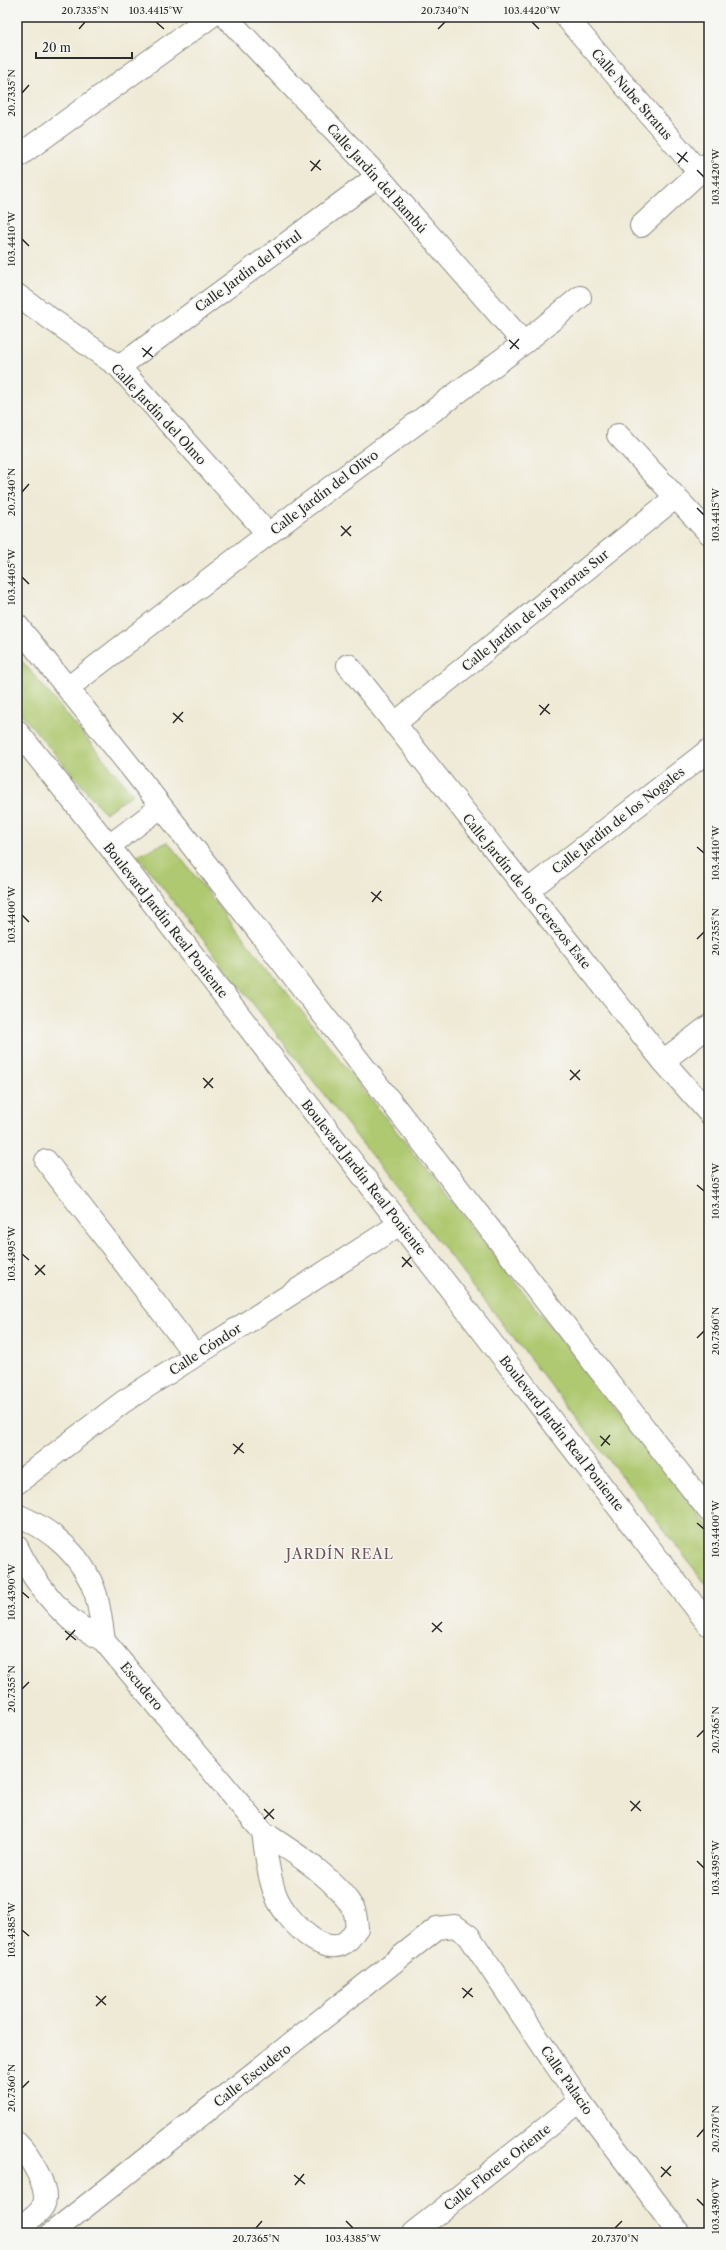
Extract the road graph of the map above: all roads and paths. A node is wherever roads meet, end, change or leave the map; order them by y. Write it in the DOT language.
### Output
graph roads {
  1 [pos="210,17"];
  2 [pos="226,17"];
  3 [pos="566,17"];
  4 [pos="17,158"];
  5 [pos="704,167"];
  6 [pos="378,176"];
  7 [pos="641,226"];
  8 [pos="17,295"];
  9 [pos="580,297"];
  10 [pos="524,343"];
  11 [pos="119,367"];
  12 [pos="618,435"];
  13 [pos="676,497"];
  14 [pos="709,533"];
  15 [pos="268,534"];
  16 [pos="17,625"];
  17 [pos="348,665"];
  18 [pos="68,688"];
  19 [pos="394,724"];
  20 [pos="17,731"];
  21 [pos="709,750"];
  22 [pos="161,807"];
  23 [pos="109,846"];
  24 [pos="527,890"];
  25 [pos="709,1026"];
  26 [pos="663,1061"];
  27 [pos="709,1113"];
  28 [pos="46,1161"];
  29 [pos="400,1224"];
  30 [pos="195,1355"];
  31 [pos="17,1483"];
  32 [pos="709,1511"];
  33 [pos="17,1515"];
  34 [pos="17,1547"];
  35 [pos="709,1625"];
  36 [pos="104,1641"];
  37 [pos="263,1832"];
  38 [pos="455,1926"];
  39 [pos="580,2101"];
  40 [pos="17,2143"];
  41 [pos="17,2229"];
  42 [pos="56,2232"];
  43 [pos="413,2233"];
  44 [pos="679,2233"];
  1 -- 4 [label="street"];
  2 -- 6 [label="street, Calle Jardín del Bambú"];
  3 -- 5 [label="street, Calle Nube Stratus"];
  5 -- 7 [label="street"];
  6 -- 10 [label="street, Calle Jardín del Bambú"];
  6 -- 11 [label="street, Calle Jardín del Pirul"];
  8 -- 11 [label="street, Calle Jardín del Olmo"];
  9 -- 10 [label="street, Calle Jardín del Olivo"];
  10 -- 15 [label="street, Calle Jardín del Olivo"];
  11 -- 15 [label="street, Calle Jardín del Olmo"];
  12 -- 13 [label="street"];
  13 -- 14 [label="street"];
  13 -- 19 [label="street, Calle Jardín de las Parotas Sur"];
  15 -- 18 [label="street, Calle Jardín del Olivo"];
  16 -- 18 [label="street"];
  17 -- 19 [label="street, Calle Jardín de los Cerezos Este"];
  18 -- 22 [label="street"];
  19 -- 24 [label="street, Calle Jardín de los Cerezos Este"];
  20 -- 23 [label="street, Boulevard Jardín Real Poniente"];
  21 -- 24 [label="street, Calle Jardín de los Nogales"];
  22 -- 23 [label="street"];
  22 -- 32 [label="street"];
  23 -- 29 [label="street, Boulevard Jardín Real Poniente"];
  24 -- 26 [label="street, Calle Jardín de los Cerezos Este"];
  25 -- 26 [label="street"];
  26 -- 27 [label="street, Calle Jardín de los Cerezos Este"];
  28 -- 30 [label="street"];
  29 -- 30 [label="street, Calle Cóndor"];
  29 -- 35 [label="street, Boulevard Jardín Real Poniente"];
  30 -- 31 [label="street, Calle Cóndor"];
  33 -- 36 [label="street"];
  34 -- 36 [label="street, Escudero"];
  36 -- 37 [label="street, Escudero"];
  37 -- 37 [label="street, Escudero"];
  38 -- 39 [label="street, Calle Palacio"];
  38 -- 42 [label="street, Calle Escudero"];
  39 -- 43 [label="street, Calle Florete Oriente"];
  39 -- 44 [label="street, Calle Palacio"];
  40 -- 41 [label="street"];
}
